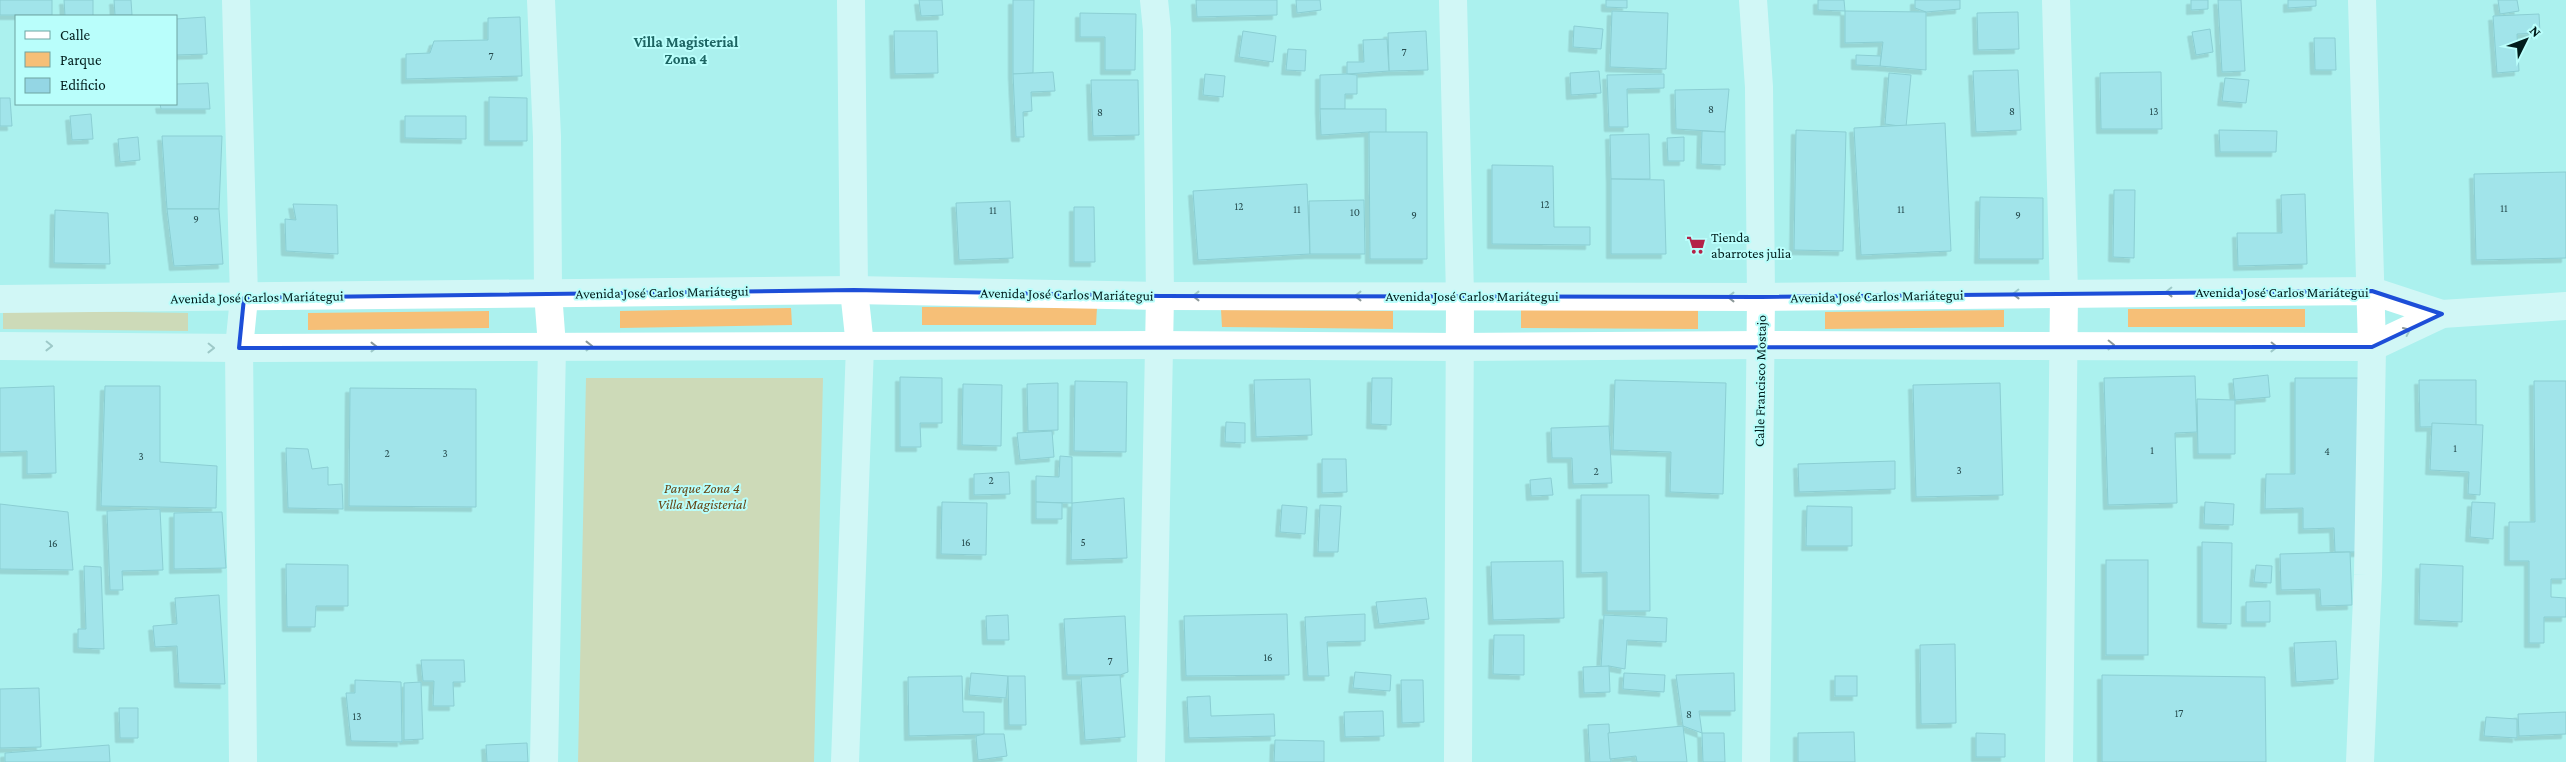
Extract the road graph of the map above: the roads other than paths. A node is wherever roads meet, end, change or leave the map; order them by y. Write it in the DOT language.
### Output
graph roads {
  1 [pos="236,0"];
  2 [pos="541,0"];
  3 [pos="851,0"];
  4 [pos="1154,0"];
  5 [pos="1453,0"];
  6 [pos="1753,0"];
  7 [pos="2056,0"];
  8 [pos="2362,0"];
  9 [pos="854,290"];
  10 [pos="2372,291"];
  11 [pos="548,293"];
  12 [pos="2064,293"];
  13 [pos="1160,296"];
  14 [pos="1460,296"];
  15 [pos="1761,297"];
  16 [pos="244,298"];
  17 [pos="0,299"];
  18 [pos="2566,306"];
  19 [pos="2442,314"];
  20 [pos="1761,344"];
  21 [pos="1157,345"];
  22 [pos="2063,345"];
  23 [pos="0,346"];
  24 [pos="552,346"];
  25 [pos="860,346"];
  26 [pos="2372,347"];
  27 [pos="239,348"];
  28 [pos="1458,348"];
  29 [pos="242,762"];
  30 [pos="544,762"];
  31 [pos="845,762"];
  32 [pos="1151,762"];
  33 [pos="1458,762"];
  34 [pos="1756,762"];
  35 [pos="2059,762"];
  36 [pos="2360,762"];
  1 -- 16 [label="street"];
  2 -- 11 [label="street"];
  3 -- 9 [label="street"];
  4 -- 13 [label="street"];
  5 -- 14 [label="street"];
  6 -- 15 [label="street, Calle Francisco Mostajo"];
  7 -- 12 [label="street"];
  8 -- 10 [label="street"];
  9 -- 11 [label="street, Avenida José Carlos Mariátegui"];
  9 -- 13 [label="street, Avenida José Carlos Mariátegui"];
  9 -- 25 [label="street"];
  10 -- 12 [label="street, Avenida José Carlos Mariátegui, one-way"];
  10 -- 19 [label="street, Avenida José Carlos Mariátegui"];
  10 -- 26 [label="street"];
  11 -- 16 [label="street, Avenida José Carlos Mariátegui"];
  11 -- 24 [label="street"];
  12 -- 15 [label="street, Avenida José Carlos Mariátegui, one-way"];
  12 -- 22 [label="street"];
  14 -- 13 [label="street, Avenida José Carlos Mariátegui, one-way"];
  13 -- 21 [label="street"];
  15 -- 14 [label="street, Avenida José Carlos Mariátegui, one-way"];
  14 -- 28 [label="street"];
  15 -- 20 [label="street, Calle Francisco Mostajo"];
  16 -- 17 [label="street, Avenida José Carlos Mariátegui"];
  16 -- 27 [label="street"];
  18 -- 19 [label="street"];
  26 -- 19 [label="street, one-way"];
  20 -- 22 [label="street"];
  20 -- 28 [label="street"];
  20 -- 34 [label="street, Calle Francisco Mostajo"];
  21 -- 25 [label="street"];
  21 -- 28 [label="street"];
  21 -- 32 [label="street"];
  22 -- 26 [label="street, one-way"];
  22 -- 35 [label="street"];
  23 -- 27 [label="street, one-way"];
  24 -- 25 [label="street, one-way"];
  27 -- 24 [label="street, one-way"];
  24 -- 30 [label="street"];
  25 -- 31 [label="street"];
  26 -- 36 [label="street"];
  27 -- 29 [label="street"];
  28 -- 33 [label="street"];
}
